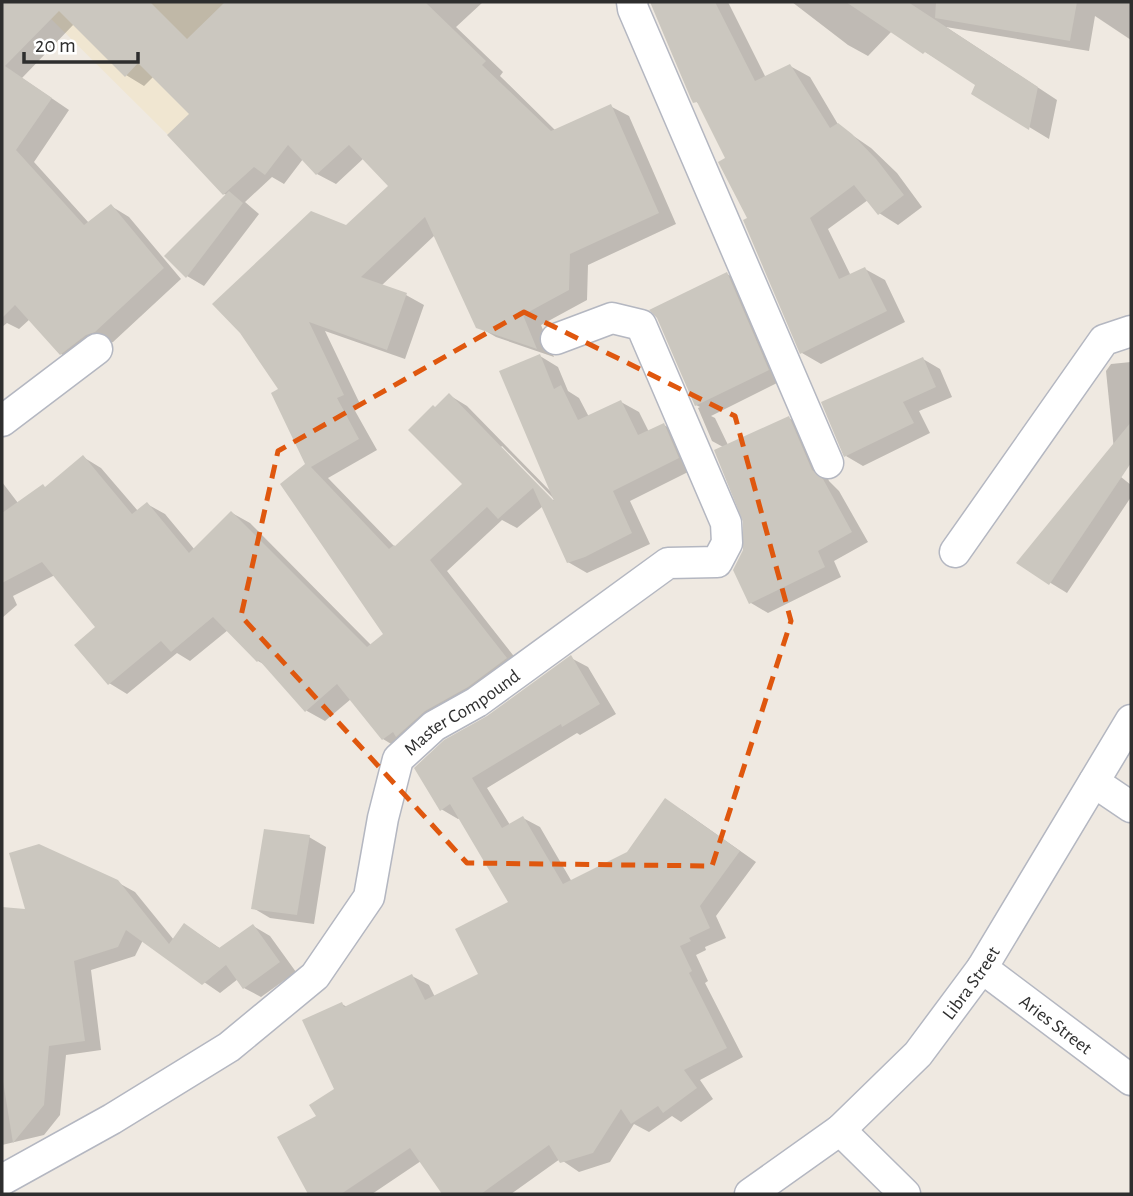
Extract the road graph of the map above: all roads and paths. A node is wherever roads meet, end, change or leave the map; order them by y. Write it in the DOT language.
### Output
graph roads {
  1 [pos="632,2"];
  2 [pos="1131,331"];
  3 [pos="556,340"];
  4 [pos="97,349"];
  5 [pos="2,421"];
  6 [pos="828,463"];
  7 [pos="955,552"];
  8 [pos="1131,720"];
  9 [pos="1094,782"];
  10 [pos="1131,807"];
  11 [pos="982,968"];
  12 [pos="1131,1080"];
  13 [pos="840,1130"];
  14 [pos="9,1183"];
  15 [pos="750,1194"];
  16 [pos="905,1194"];
  1 -- 6 [label="street"];
  2 -- 7 [label="street"];
  3 -- 14 [label="street, Master Compound"];
  4 -- 5 [label="street"];
  8 -- 9 [label="street, Libra Street"];
  9 -- 10 [label="street"];
  9 -- 11 [label="street, Libra Street"];
  11 -- 12 [label="street, Aries Street"];
  11 -- 13 [label="street, Libra Street"];
  13 -- 15 [label="street, Libra Street"];
  13 -- 16 [label="street"];
}
